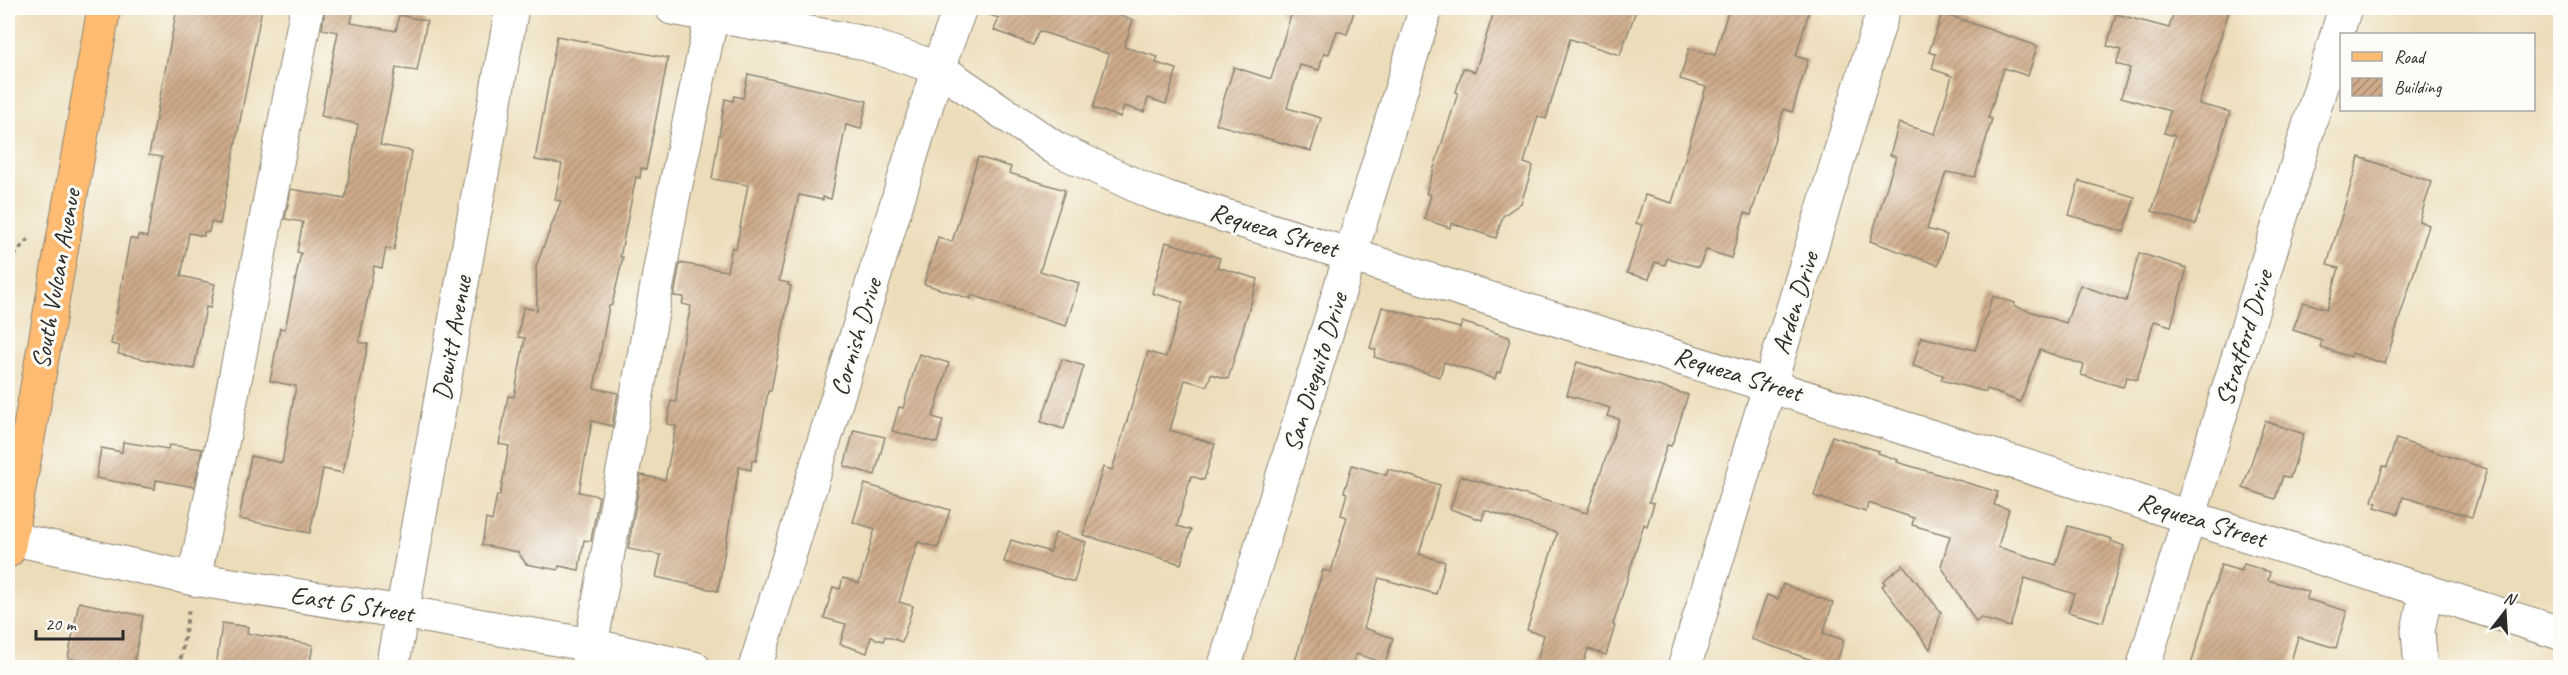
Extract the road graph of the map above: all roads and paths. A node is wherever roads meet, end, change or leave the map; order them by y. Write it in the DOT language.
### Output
graph roads {
  1 [pos="104,8"];
  2 [pos="308,8"];
  3 [pos="512,8"];
  4 [pos="672,8"];
  5 [pos="960,8"];
  6 [pos="1426,8"];
  7 [pos="1884,8"];
  8 [pos="2345,8"];
  9 [pos="712,15"];
  10 [pos="938,68"];
  11 [pos="10,134"];
  12 [pos="8,172"];
  13 [pos="1352,254"];
  14 [pos="1771,385"];
  15 [pos="2189,516"];
  16 [pos="9,544"];
  17 [pos="194,579"];
  18 [pos="2426,590"];
  19 [pos="402,612"];
  20 [pos="2560,633"];
  21 [pos="589,656"];
  22 [pos="179,668"];
  23 [pos="392,668"];
  24 [pos="694,668"];
  25 [pos="756,668"];
  26 [pos="1224,668"];
  27 [pos="1684,668"];
  28 [pos="2143,668"];
  29 [pos="2421,668"];
  1 -- 16 [label="main road, South Vulcan Avenue"];
  2 -- 17 [label="street"];
  3 -- 19 [label="street, Dewitt Avenue"];
  4 -- 9 [label="street, Requeza Street"];
  5 -- 10 [label="street, Cornish Drive"];
  6 -- 13 [label="street, San Dieguito Drive"];
  7 -- 14 [label="street, Arden Drive"];
  8 -- 15 [label="street, Stratford Drive"];
  9 -- 10 [label="street, Requeza Street"];
  9 -- 21 [label="street"];
  10 -- 13 [label="street, Requeza Street"];
  10 -- 25 [label="street, Cornish Drive"];
  11 -- 12 [label="path"];
  13 -- 14 [label="street, Requeza Street"];
  13 -- 26 [label="street, San Dieguito Drive"];
  14 -- 15 [label="street, Requeza Street"];
  14 -- 27 [label="street, Arden Drive"];
  15 -- 18 [label="street, Requeza Street"];
  15 -- 28 [label="street, Stratford Drive"];
  16 -- 17 [label="street, East G Street"];
  17 -- 19 [label="street, East G Street"];
  17 -- 22 [label="path"];
  18 -- 20 [label="street, Requeza Street"];
  18 -- 29 [label="street"];
  19 -- 21 [label="street, East G Street"];
  19 -- 23 [label="street, Dewitt Avenue"];
  21 -- 24 [label="street, East G Street"];
}
